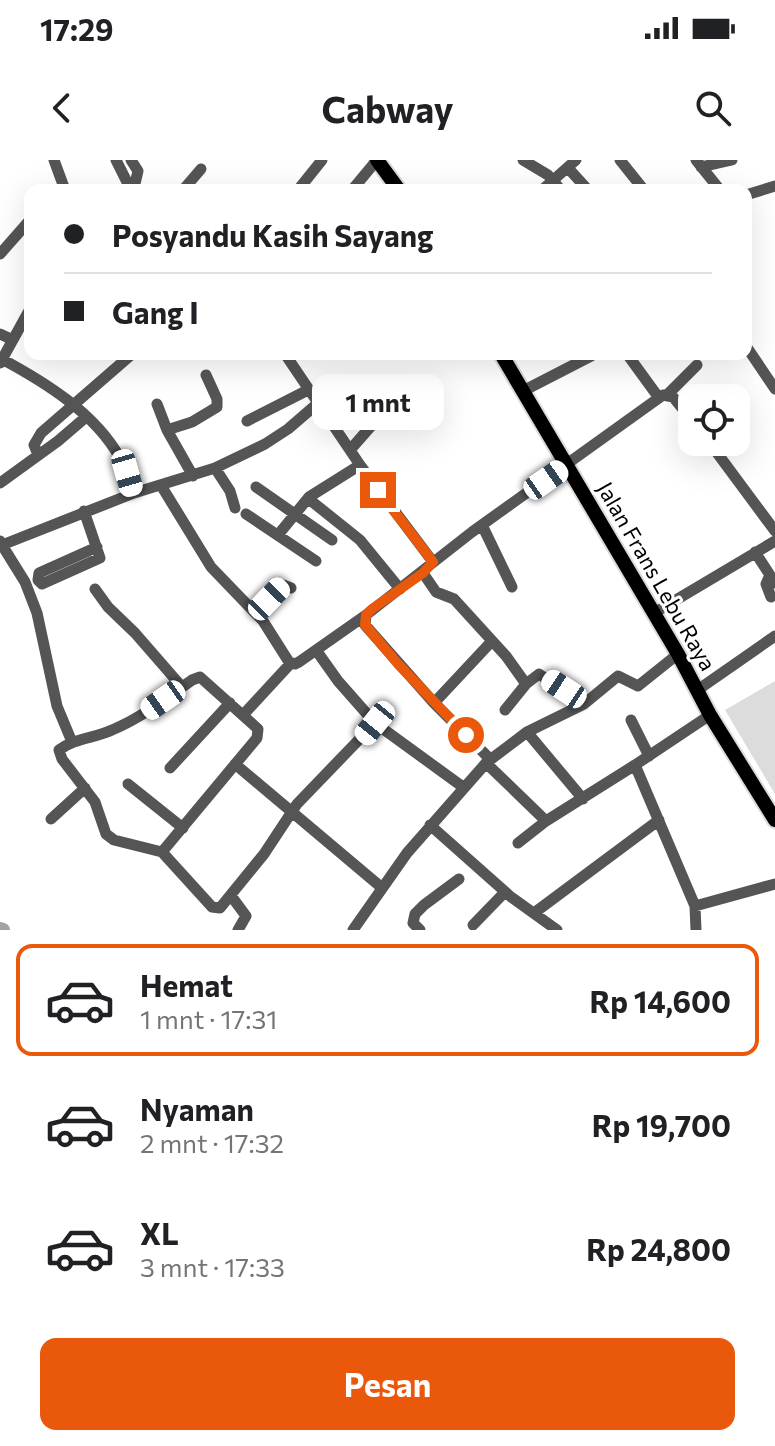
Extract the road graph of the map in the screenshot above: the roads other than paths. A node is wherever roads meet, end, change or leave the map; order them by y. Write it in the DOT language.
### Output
graph roads {
  1 [pos="54,160"];
  2 [pos="116,160"];
  3 [pos="131,160"];
  4 [pos="322,160"];
  5 [pos="377,160"];
  6 [pos="523,160"];
  7 [pos="620,160"];
  8 [pos="732,160"];
  9 [pos="572,164"];
  10 [pos="698,164"];
  11 [pos="201,169"];
  12 [pos="63,184"];
  13 [pos="128,184"];
  14 [pos="132,184"];
  15 [pos="188,184"];
  16 [pos="303,184"];
  17 [pos="357,184"];
  18 [pos="395,184"];
  19 [pos="556,184"];
  20 [pos="558,184"];
  21 [pos="584,184"];
  22 [pos="639,184"];
  23 [pos="715,184"];
  24 [pos="775,186"];
  25 [pos="752,193"];
  26 [pos="24,227"];
  27 [pos="0,254"];
  28 [pos="24,320"];
  29 [pos="0,334"];
  30 [pos="13,340"];
  31 [pos="752,355"];
  32 [pos="1,360"];
  33 [pos="122,360"];
  34 [pos="289,360"];
  35 [pos="505,360"];
  36 [pos="583,360"];
  37 [pos="632,360"];
  38 [pos="697,365"];
  39 [pos="206,375"];
  40 [pos="775,389"];
  41 [pos="308,390"];
  42 [pos="523,391"];
  43 [pos="663,396"];
  44 [pos="678,403"];
  45 [pos="157,404"];
  46 [pos="317,404"];
  47 [pos="73,405"];
  48 [pos="86,417"];
  49 [pos="379,417"];
  50 [pos="247,421"];
  51 [pos="167,430"];
  52 [pos="350,450"];
  53 [pos="38,455"];
  54 [pos="719,456"];
  55 [pos="360,465"];
  56 [pos="567,465"];
  57 [pos="215,468"];
  58 [pos="193,476"];
  59 [pos="0,483"];
  60 [pos="162,487"];
  61 [pos="256,487"];
  62 [pos="134,493"];
  63 [pos="309,497"];
  64 [pos="84,511"];
  65 [pos="295,513"];
  66 [pos="482,525"];
  67 [pos="775,531"];
  68 [pos="278,535"];
  69 [pos="332,540"];
  70 [pos="775,541"];
  71 [pos="1,543"];
  72 [pos="97,547"];
  73 [pos="755,552"];
  74 [pos="316,561"];
  75 [pos="428,567"];
  76 [pos="772,579"];
  77 [pos="512,587"];
  78 [pos="291,588"];
  79 [pos="95,589"];
  80 [pos="400,589"];
  81 [pos="771,597"];
  82 [pos="256,613"];
  83 [pos="654,613"];
  84 [pos="366,615"];
  85 [pos="775,636"];
  86 [pos="492,641"];
  87 [pos="316,650"];
  88 [pos="678,654"];
  89 [pos="291,663"];
  90 [pos="526,684"];
  91 [pos="182,687"];
  92 [pos="699,689"];
  93 [pos="230,703"];
  94 [pos="434,703"];
  95 [pos="584,704"];
  96 [pos="505,710"];
  97 [pos="243,715"];
  98 [pos="710,715"];
  99 [pos="631,720"];
  100 [pos="375,723"];
  101 [pos="527,732"];
  102 [pos="72,742"];
  103 [pos="649,756"];
  104 [pos="488,761"];
  105 [pos="235,764"];
  106 [pos="635,765"];
  107 [pos="170,768"];
  108 [pos="128,784"];
  109 [pos="463,787"];
  110 [pos="85,788"];
  111 [pos="583,799"];
  112 [pos="292,812"];
  113 [pos="51,819"];
  114 [pos="659,820"];
  115 [pos="775,820"];
  116 [pos="546,821"];
  117 [pos="430,825"];
  118 [pos="183,828"];
  119 [pos="518,843"];
  120 [pos="162,852"];
  121 [pos="459,879"];
  122 [pos="775,884"];
  123 [pos="381,887"];
  124 [pos="505,892"];
  125 [pos="232,897"];
  126 [pos="695,906"];
  127 [pos="534,913"];
  128 [pos="473,925"];
  129 [pos="238,930"];
  130 [pos="353,930"];
  131 [pos="420,930"];
  132 [pos="557,930"];
  133 [pos="696,930"];
  1 -- 12 [label="street"];
  2 -- 13 [label="street"];
  3 -- 14 [label="street"];
  4 -- 16 [label="street"];
  5 -- 17 [label="street"];
  5 -- 18 [label="main road"];
  6 -- 19 [label="street"];
  7 -- 22 [label="street"];
  8 -- 10 [label="street"];
  9 -- 20 [label="street"];
  9 -- 21 [label="street"];
  10 -- 23 [label="street"];
  11 -- 15 [label="street"];
  24 -- 25 [label="street"];
  26 -- 27 [label="street"];
  28 -- 30 [label="street"];
  29 -- 30 [label="street"];
  30 -- 32 [label="street"];
  31 -- 40 [label="street"];
  32 -- 47 [label="street"];
  33 -- 47 [label="street"];
  34 -- 41 [label="street"];
  35 -- 42 [label="main road, Jalan Frans Lebu Raya"];
  36 -- 42 [label="street"];
  37 -- 43 [label="street"];
  38 -- 43 [label="street"];
  39 -- 51 [label="street"];
  41 -- 46 [label="street"];
  41 -- 50 [label="street"];
  42 -- 56 [label="main road, Jalan Frans Lebu Raya"];
  43 -- 44 [label="street"];
  43 -- 56 [label="street"];
  45 -- 51 [label="street"];
  46 -- 52 [label="street"];
  46 -- 57 [label="street"];
  47 -- 48 [label="street"];
  47 -- 53 [label="street"];
  48 -- 53 [label="street"];
  48 -- 62 [label="street"];
  49 -- 52 [label="street"];
  51 -- 58 [label="street"];
  52 -- 55 [label="street"];
  53 -- 59 [label="street"];
  54 -- 67 [label="street"];
  55 -- 63 [label="street"];
  55 -- 75 [label="street"];
  56 -- 66 [label="street"];
  56 -- 83 [label="main road, Jalan Frans Lebu Raya"];
  57 -- 58 [label="street"];
  57 -- 68 [label="street"];
  58 -- 60 [label="street"];
  60 -- 62 [label="street"];
  60 -- 82 [label="street"];
  61 -- 65 [label="street"];
  62 -- 64 [label="street"];
  63 -- 65 [label="street"];
  63 -- 80 [label="street"];
  64 -- 71 [label="street"];
  64 -- 72 [label="street"];
  65 -- 68 [label="street"];
  65 -- 69 [label="street"];
  66 -- 75 [label="street"];
  66 -- 77 [label="street"];
  68 -- 74 [label="street"];
  70 -- 73 [label="street"];
  71 -- 102 [label="street"];
  72 -- 72 [label="street"];
  73 -- 76 [label="street"];
  73 -- 83 [label="street"];
  75 -- 80 [label="street"];
  75 -- 86 [label="street"];
  76 -- 81 [label="street"];
  78 -- 82 [label="street"];
  79 -- 91 [label="street"];
  80 -- 84 [label="street"];
  82 -- 89 [label="street"];
  83 -- 88 [label="main road, Jalan Frans Lebu Raya"];
  84 -- 87 [label="street"];
  84 -- 94 [label="street"];
  85 -- 92 [label="street"];
  86 -- 90 [label="street"];
  86 -- 94 [label="street"];
  87 -- 89 [label="street"];
  87 -- 100 [label="street"];
  88 -- 92 [label="main road, Jalan Frans Lebu Raya"];
  88 -- 95 [label="street"];
  89 -- 97 [label="street"];
  90 -- 95 [label="street"];
  90 -- 96 [label="street"];
  91 -- 93 [label="street"];
  91 -- 102 [label="street"];
  92 -- 98 [label="main road, Jalan Frans Lebu Raya"];
  93 -- 97 [label="street"];
  93 -- 107 [label="street"];
  94 -- 104 [label="street"];
  95 -- 101 [label="street"];
  97 -- 105 [label="street"];
  98 -- 103 [label="street"];
  98 -- 115 [label="main road, Jalan Frans Lebu Raya"];
  99 -- 103 [label="street"];
  100 -- 109 [label="street"];
  100 -- 112 [label="street"];
  101 -- 104 [label="street"];
  101 -- 111 [label="street"];
  102 -- 110 [label="street"];
  103 -- 106 [label="street"];
  104 -- 109 [label="street"];
  104 -- 116 [label="street"];
  105 -- 112 [label="street"];
  105 -- 118 [label="street"];
  106 -- 111 [label="street"];
  106 -- 114 [label="street"];
  108 -- 118 [label="street"];
  109 -- 117 [label="street"];
  110 -- 113 [label="street"];
  110 -- 120 [label="street"];
  111 -- 116 [label="street"];
  112 -- 123 [label="street"];
  112 -- 125 [label="street"];
  114 -- 126 [label="street"];
  114 -- 127 [label="street"];
  116 -- 119 [label="street"];
  117 -- 123 [label="street"];
  117 -- 124 [label="street"];
  118 -- 120 [label="street"];
  120 -- 125 [label="street"];
  121 -- 131 [label="street"];
  122 -- 126 [label="street"];
  123 -- 130 [label="street"];
  124 -- 127 [label="street"];
  124 -- 128 [label="street"];
  125 -- 129 [label="street"];
  126 -- 133 [label="street"];
  127 -- 132 [label="street"];
}
